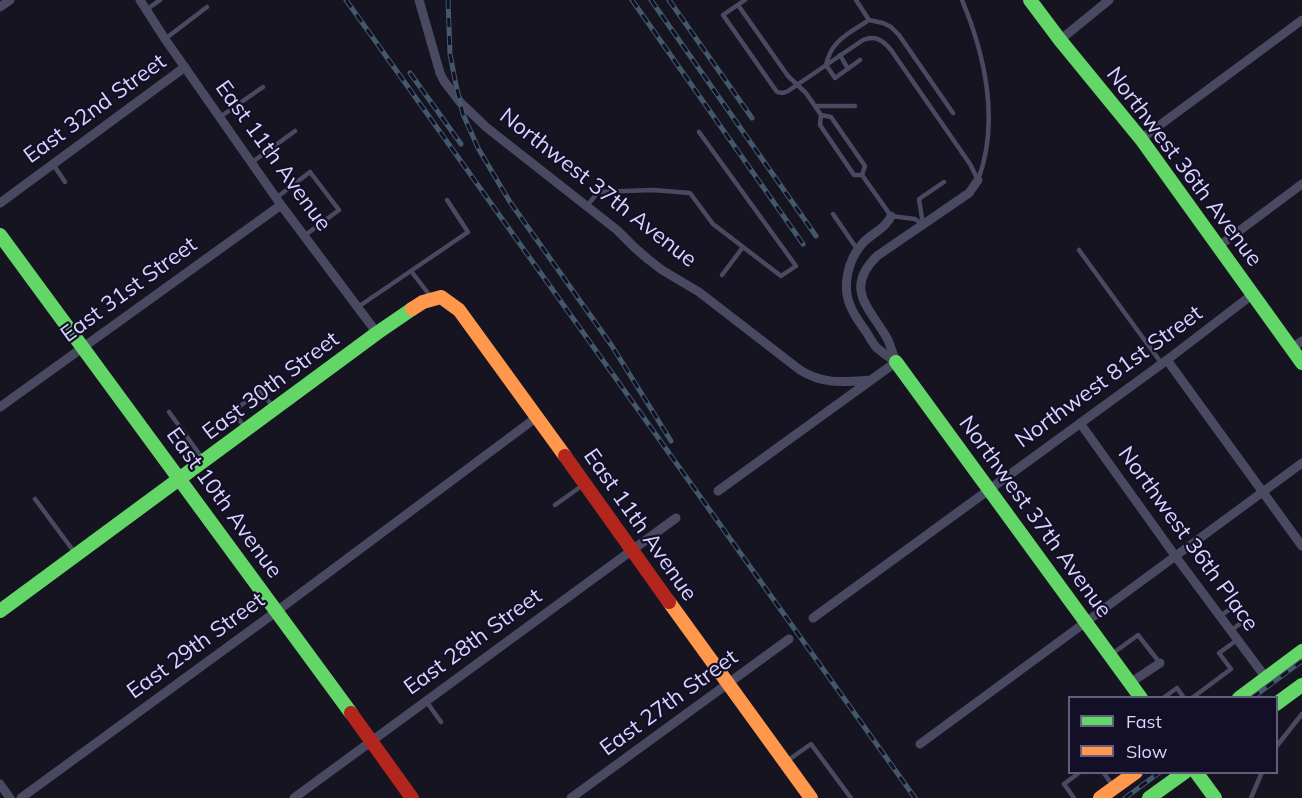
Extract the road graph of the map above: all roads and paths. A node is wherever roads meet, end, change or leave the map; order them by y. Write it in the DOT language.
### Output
graph roads {
  1 [pos="10,0"];
  2 [pos="140,0"];
  3 [pos="160,0"];
  4 [pos="419,0"];
  5 [pos="745,0"];
  6 [pos="856,0"];
  7 [pos="962,0"];
  8 [pos="1030,0"];
  9 [pos="1109,0"];
  10 [pos="738,5"];
  11 [pos="0,7"];
  12 [pos="207,7"];
  13 [pos="146,10"];
  14 [pos="869,20"];
  15 [pos="1302,20"];
  16 [pos="165,39"];
  17 [pos="1060,40"];
  18 [pos="840,56"];
  19 [pos="860,60"];
  20 [pos="826,65"];
  21 [pos="185,67"];
  22 [pos="848,69"];
  23 [pos="797,85"];
  24 [pos="263,87"];
  25 [pos="815,106"];
  26 [pos="855,106"];
  27 [pos="953,113"];
  28 [pos="820,115"];
  29 [pos="220,117"];
  30 [pos="295,131"];
  31 [pos="699,132"];
  32 [pos="1141,139"];
  33 [pos="251,163"];
  34 [pos="53,164"];
  35 [pos="862,175"];
  36 [pos="978,180"];
  37 [pos="65,182"];
  38 [pos="944,182"];
  39 [pos="1302,184"];
  40 [pos="447,200"];
  41 [pos="278,201"];
  42 [pos="0,203"];
  43 [pos="587,206"];
  44 [pos="833,214"];
  45 [pos="891,216"];
  46 [pos="923,225"];
  47 [pos="0,234"];
  48 [pos="304,236"];
  49 [pos="1219,246"];
  50 [pos="743,247"];
  51 [pos="857,250"];
  52 [pos="1079,250"];
  53 [pos="411,271"];
  54 [pos="722,275"];
  55 [pos="1253,294"];
  56 [pos="428,301"];
  57 [pos="358,307"];
  58 [pos="377,333"];
  59 [pos="1297,344"];
  60 [pos="83,348"];
  61 [pos="896,362"];
  62 [pos="1164,362"];
  63 [pos="1302,363"];
  64 [pos="871,380"];
  65 [pos="0,407"];
  66 [pos="275,409"];
  67 [pos="169,412"];
  68 [pos="537,417"];
  69 [pos="1080,423"];
  70 [pos="247,430"];
  71 [pos="205,461"];
  72 [pos="1302,463"];
  73 [pos="180,479"];
  74 [pos="585,483"];
  75 [pos="989,489"];
  76 [pos="718,491"];
  77 [pos="1264,492"];
  78 [pos="35,499"];
  79 [pos="555,505"];
  80 [pos="676,518"];
  81 [pos="1302,546"];
  82 [pos="633,550"];
  83 [pos="77,555"];
  84 [pos="1176,557"];
  85 [pos="0,611"];
  86 [pos="277,611"];
  87 [pos="1220,616"];
  88 [pos="813,618"];
  89 [pos="1085,622"];
  90 [pos="1231,631"];
  91 [pos="789,639"];
  92 [pos="1237,640"];
  93 [pos="1302,651"];
  94 [pos="1110,655"];
  95 [pos="1160,663"];
  96 [pos="1266,678"];
  97 [pos="1130,683"];
  98 [pos="727,684"];
  99 [pos="1302,685"];
  100 [pos="1140,696"];
  101 [pos="1166,696"];
  102 [pos="1183,696"];
  103 [pos="1195,696"];
  104 [pos="1242,696"];
  105 [pos="426,701"];
  106 [pos="1278,703"];
  107 [pos="1302,714"];
  108 [pos="441,722"];
  109 [pos="371,741"];
  110 [pos="920,744"];
  111 [pos="1278,744"];
  112 [pos="785,762"];
  113 [pos="1077,774"];
  114 [pos="1104,774"];
  115 [pos="1133,774"];
  116 [pos="1182,774"];
  117 [pos="1197,774"];
  118 [pos="1261,774"];
  119 [pos="0,784"];
  120 [pos="1114,788"];
  121 [pos="10,798"];
  122 [pos="21,798"];
  123 [pos="294,798"];
  124 [pos="412,798"];
  125 [pos="572,798"];
  126 [pos="811,798"];
  127 [pos="850,798"];
  128 [pos="1074,798"];
  129 [pos="1100,798"];
  130 [pos="1149,798"];
  131 [pos="1215,798"];
  132 [pos="1251,798"];
  1 -- 11 [label="street"];
  2 -- 13 [label="street, East 11th Avenue"];
  3 -- 13 [label="lane"];
  4 -- 43 [label="street, Northwest 37th Avenue"];
  5 -- 10 [label="lane"];
  6 -- 14 [label="lane"];
  7 -- 36 [label="lane"];
  8 -- 17 [label="street, Northwest 36th Avenue"];
  9 -- 17 [label="street"];
  10 -- 23 [label="lane"];
  10 -- 23 [label="lane"];
  12 -- 16 [label="lane"];
  13 -- 16 [label="street, East 11th Avenue"];
  14 -- 20 [label="lane"];
  14 -- 27 [label="lane"];
  15 -- 32 [label="street"];
  16 -- 21 [label="street, East 11th Avenue"];
  17 -- 32 [label="street, Northwest 36th Avenue"];
  18 -- 20 [label="lane"];
  18 -- 22 [label="lane"];
  18 -- 36 [label="lane"];
  19 -- 22 [label="lane"];
  20 -- 22 [label="lane"];
  20 -- 23 [label="lane"];
  21 -- 29 [label="street, East 11th Avenue"];
  21 -- 34 [label="street, East 32nd Street"];
  23 -- 25 [label="lane"];
  24 -- 29 [label="lane"];
  25 -- 26 [label="lane"];
  25 -- 28 [label="lane"];
  28 -- 35 [label="lane"];
  28 -- 35 [label="lane"];
  29 -- 33 [label="street, East 11th Avenue"];
  30 -- 33 [label="lane"];
  31 -- 50 [label="lane"];
  32 -- 49 [label="street, Northwest 36th Avenue"];
  33 -- 41 [label="street, East 11th Avenue"];
  34 -- 37 [label="lane"];
  34 -- 42 [label="street, East 32nd Street"];
  35 -- 45 [label="lane"];
  36 -- 46 [label="street, Northwest 37th Avenue"];
  38 -- 46 [label="lane"];
  39 -- 49 [label="street"];
  40 -- 53 [label="lane"];
  41 -- 48 [label="street, East 11th Avenue"];
  41 -- 48 [label="lane"];
  41 -- 60 [label="street, East 31st Street"];
  43 -- 50 [label="lane"];
  43 -- 64 [label="street, Northwest 37th Avenue"];
  44 -- 51 [label="lane"];
  45 -- 46 [label="lane"];
  45 -- 51 [label="street, Northwest 37th Avenue"];
  46 -- 61 [label="street, Northwest 37th Avenue"];
  47 -- 60 [label="street, East 10th Avenue"];
  48 -- 57 [label="street, East 11th Avenue"];
  49 -- 55 [label="street, Northwest 36th Avenue"];
  50 -- 54 [label="lane"];
  51 -- 61 [label="street, Northwest 37th Avenue"];
  52 -- 62 [label="lane"];
  53 -- 56 [label="lane"];
  53 -- 57 [label="lane"];
  55 -- 59 [label="street, Northwest 36th Avenue"];
  55 -- 62 [label="street, Northwest 81st Street"];
  56 -- 58 [label="street, East 30th Street"];
  56 -- 68 [label="street, East 11th Avenue"];
  57 -- 58 [label="street, East 11th Avenue"];
  58 -- 66 [label="street, East 30th Street"];
  59 -- 63 [label="street, Northwest 36th Avenue"];
  60 -- 65 [label="street, East 31st Street"];
  60 -- 73 [label="street, East 10th Avenue"];
  61 -- 64 [label="street"];
  61 -- 75 [label="street, Northwest 37th Avenue"];
  62 -- 69 [label="street, Northwest 81st Street"];
  62 -- 77 [label="street"];
  64 -- 76 [label="street"];
  66 -- 70 [label="street, East 30th Street"];
  66 -- 70 [label="lane"];
  67 -- 71 [label="lane"];
  68 -- 74 [label="street, East 11th Avenue"];
  68 -- 86 [label="street, East 29th Street"];
  69 -- 75 [label="street, Northwest 81st Street"];
  69 -- 84 [label="street, Northwest 36th Place"];
  70 -- 71 [label="street, East 30th Street"];
  71 -- 73 [label="street, East 30th Street"];
  72 -- 77 [label="street"];
  73 -- 83 [label="street, East 30th Street"];
  73 -- 86 [label="street, East 10th Avenue"];
  74 -- 79 [label="lane"];
  74 -- 82 [label="street, East 11th Avenue"];
  75 -- 88 [label="street, Northwest 81st Street"];
  75 -- 89 [label="street, Northwest 37th Avenue"];
  77 -- 81 [label="street"];
  77 -- 84 [label="street"];
  78 -- 83 [label="lane"];
  80 -- 82 [label="street, East 28th Street"];
  82 -- 98 [label="street, East 11th Avenue"];
  82 -- 105 [label="street, East 28th Street"];
  83 -- 85 [label="street, East 30th Street"];
  84 -- 87 [label="street, Northwest 36th Place"];
  84 -- 89 [label="street"];
  86 -- 109 [label="street, East 10th Avenue"];
  86 -- 122 [label="street, East 29th Street"];
  87 -- 90 [label="street, Northwest 36th Place"];
  87 -- 90 [label="lane"];
  89 -- 94 [label="street, Northwest 37th Avenue"];
  89 -- 110 [label="street"];
  90 -- 92 [label="street, Northwest 36th Place"];
  91 -- 98 [label="street, East 27th Street"];
  92 -- 96 [label="street, Northwest 36th Place"];
  92 -- 103 [label="lane"];
  93 -- 96 [label="street"];
  94 -- 95 [label="lane"];
  94 -- 97 [label="street, Northwest 37th Avenue"];
  95 -- 97 [label="street"];
  96 -- 104 [label="street"];
  97 -- 100 [label="street, Northwest 37th Avenue"];
  98 -- 112 [label="street, East 11th Avenue"];
  98 -- 125 [label="street, East 27th Street"];
  99 -- 106 [label="street"];
  101 -- 102 [label="lane"];
  105 -- 108 [label="lane"];
  105 -- 109 [label="street, East 28th Street"];
  107 -- 111 [label="lane"];
  109 -- 123 [label="street, East 28th Street"];
  109 -- 124 [label="street, East 10th Avenue"];
  112 -- 126 [label="street, East 11th Avenue"];
  112 -- 127 [label="lane"];
  113 -- 128 [label="lane"];
  114 -- 120 [label="lane"];
  115 -- 120 [label="street"];
  116 -- 130 [label="street"];
  117 -- 131 [label="street"];
  118 -- 132 [label="lane"];
  119 -- 121 [label="street"];
  120 -- 129 [label="street"];
}
